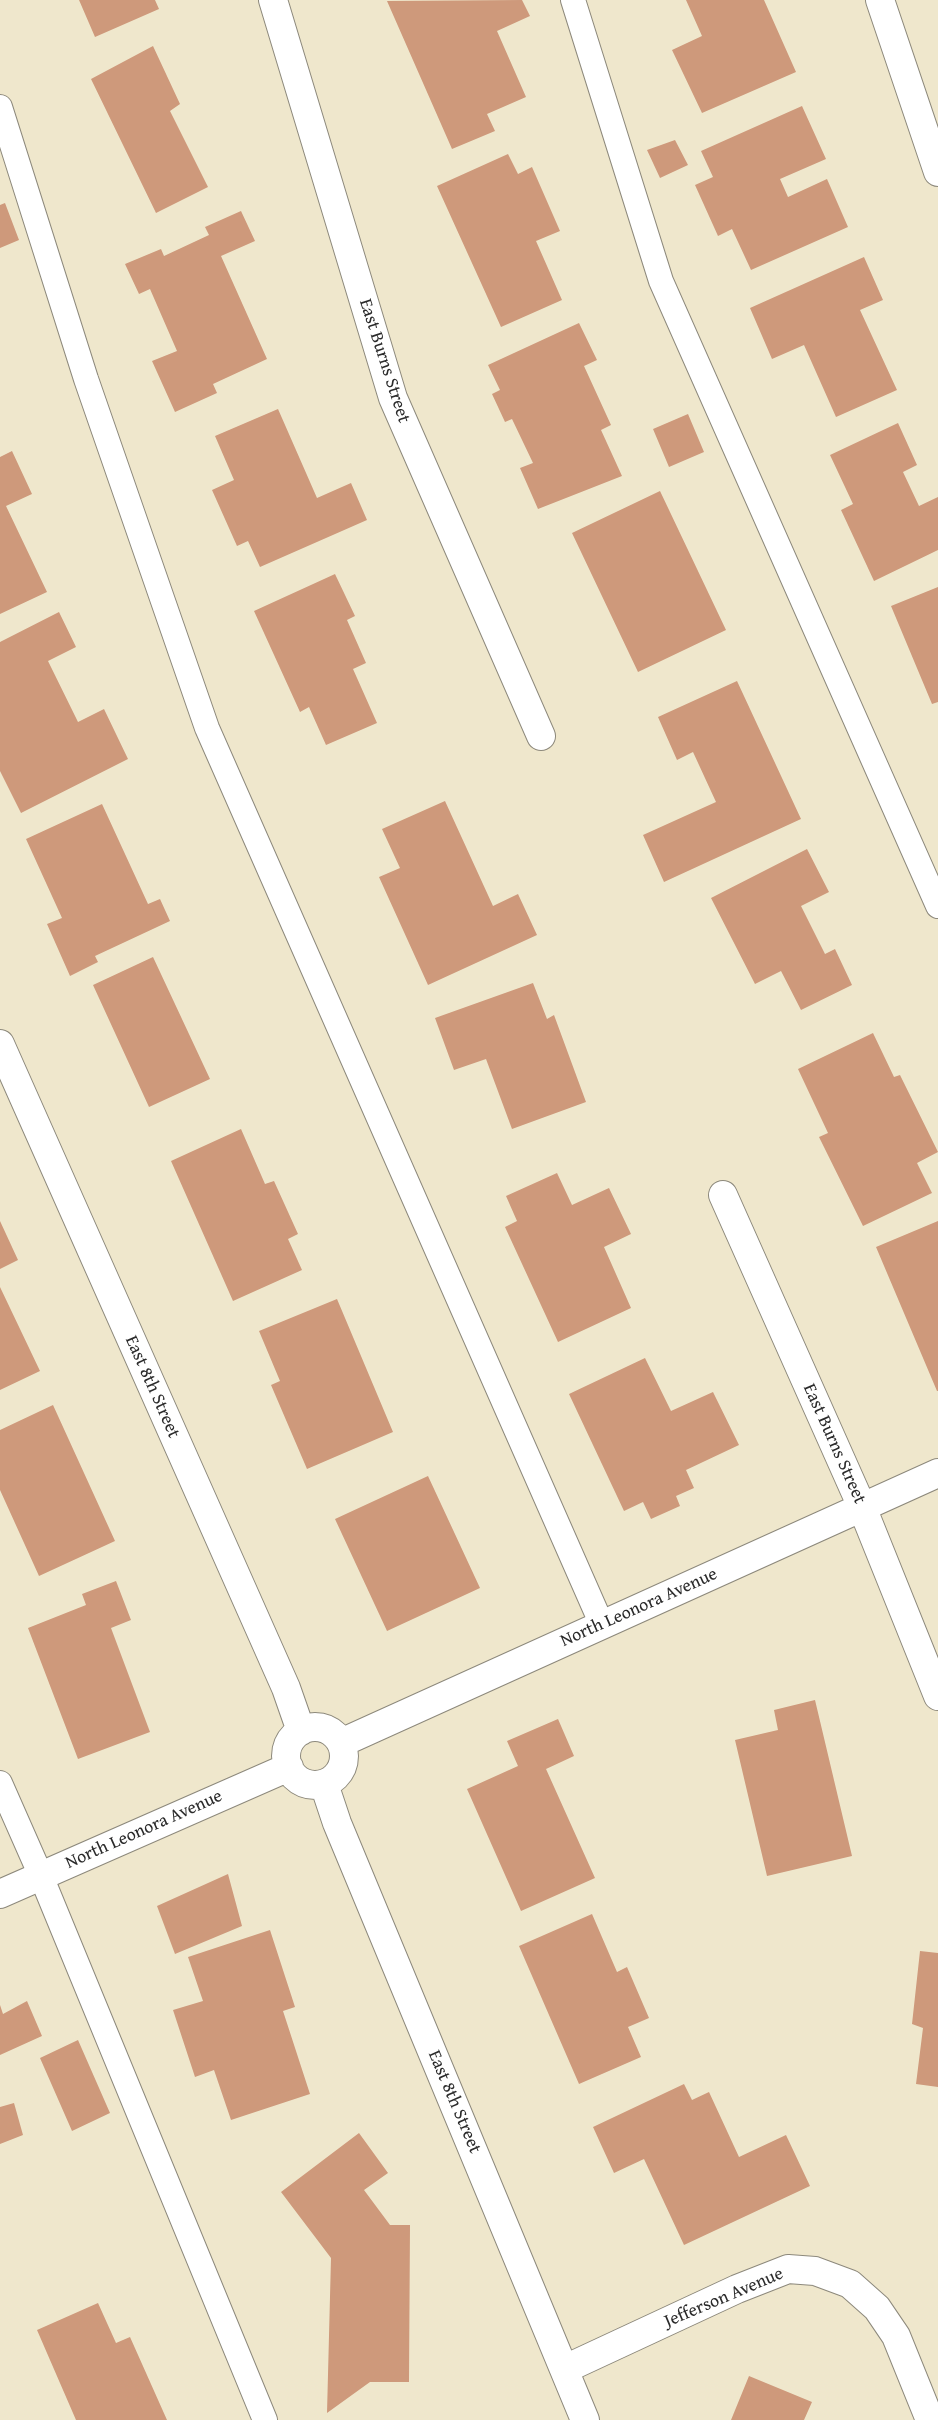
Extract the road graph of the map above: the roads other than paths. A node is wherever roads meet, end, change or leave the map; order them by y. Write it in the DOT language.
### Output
graph roads {
  1 [pos="274,0"];
  2 [pos="573,0"];
  3 [pos="880,0"];
  4 [pos="0,106"];
  5 [pos="938,172"];
  6 [pos="541,736"];
  7 [pos="938,906"];
  8 [pos="0,1044"];
  9 [pos="723,1195"];
  10 [pos="938,1472"];
  11 [pos="862,1507"];
  12 [pos="602,1625"];
  13 [pos="938,1696"];
  14 [pos="301,1730"];
  15 [pos="341,1743"];
  16 [pos="289,1767"];
  17 [pos="0,1783"];
  18 [pos="324,1784"];
  19 [pos="41,1876"];
  20 [pos="0,1894"];
  21 [pos="565,2369"];
  22 [pos="264,2420"];
  23 [pos="585,2420"];
  24 [pos="930,2420"];
  1 -- 6 [label="street, East Burns Street"];
  2 -- 7 [label="lane"];
  3 -- 5 [label="street"];
  4 -- 12 [label="lane"];
  8 -- 14 [label="street, East 8th Street"];
  9 -- 11 [label="street, East Burns Street"];
  10 -- 11 [label="street, North Leonora Avenue"];
  11 -- 12 [label="street, North Leonora Avenue"];
  11 -- 13 [label="street, East Burns Street"];
  12 -- 15 [label="street, North Leonora Avenue"];
  14 -- 15 [label="street"];
  14 -- 16 [label="street"];
  15 -- 18 [label="street"];
  16 -- 18 [label="street"];
  16 -- 19 [label="street, North Leonora Avenue"];
  17 -- 19 [label="lane"];
  18 -- 21 [label="street, East 8th Street"];
  19 -- 20 [label="street, North Leonora Avenue"];
  19 -- 22 [label="lane"];
  21 -- 23 [label="street, East 8th Street"];
  21 -- 24 [label="street, Jefferson Avenue"];
}
